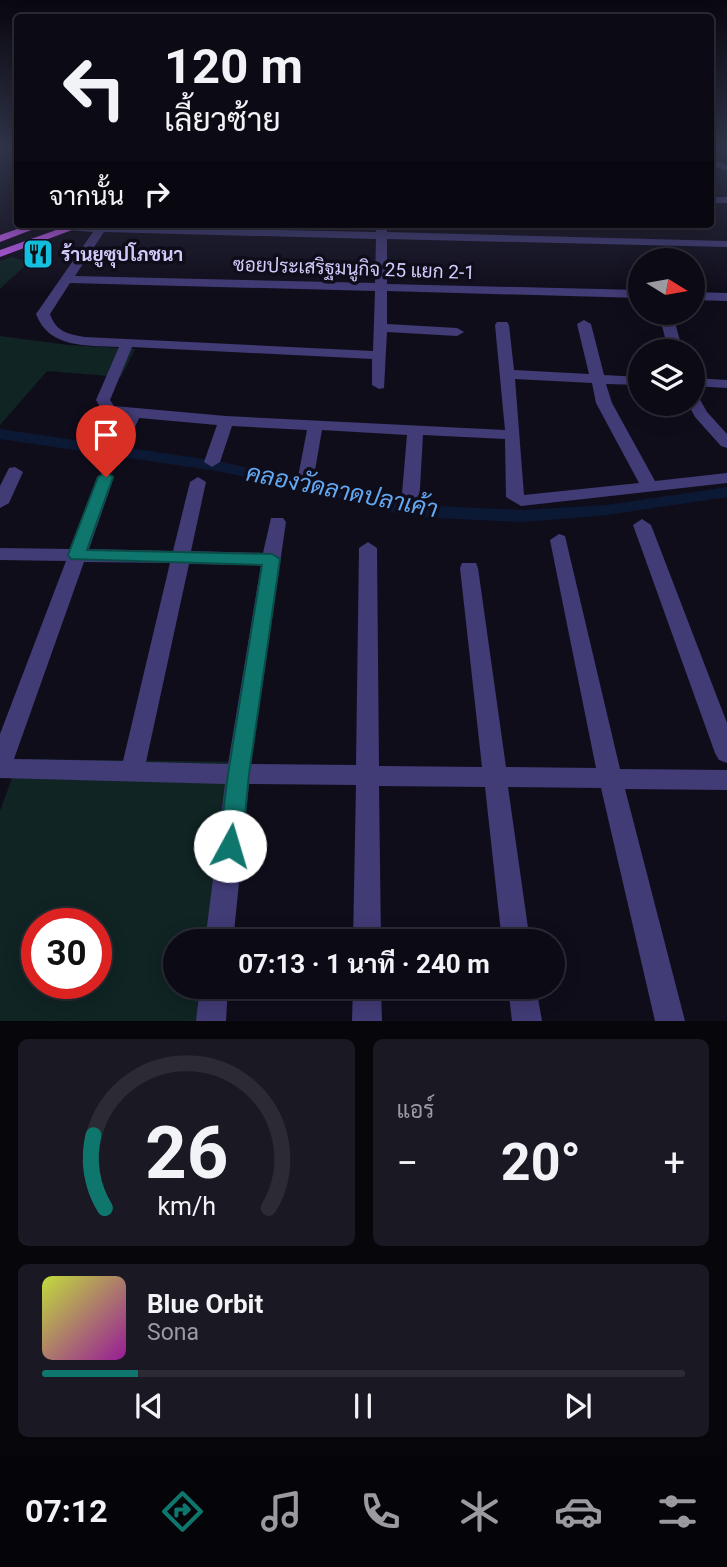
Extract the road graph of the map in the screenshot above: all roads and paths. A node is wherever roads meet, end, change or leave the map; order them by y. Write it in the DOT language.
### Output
graph roads {
  1 [pos="31,228"];
  2 [pos="72,228"];
  3 [pos="93,228"];
  4 [pos="101,229"];
  5 [pos="382,230"];
  6 [pos="0,239"];
  7 [pos="727,244"];
  8 [pos="0,254"];
  9 [pos="66,279"];
  10 [pos="382,288"];
  11 [pos="628,294"];
  12 [pos="705,296"];
  13 [pos="727,297"];
  14 [pos="583,324"];
  15 [pos="502,325"];
  16 [pos="669,326"];
  17 [pos="382,328"];
  18 [pos="457,332"];
  19 [pos="672,339"];
  20 [pos="127,344"];
  21 [pos="379,355"];
  22 [pos="508,374"];
  23 [pos="597,379"];
  24 [pos="628,380"];
  25 [pos="705,383"];
  26 [pos="727,384"];
  27 [pos="379,385"];
  28 [pos="132,414"];
  29 [pos="702,416"];
  30 [pos="226,421"];
  31 [pos="315,426"];
  32 [pos="415,430"];
  33 [pos="513,435"];
  34 [pos="727,443"];
  35 [pos="117,450"];
  36 [pos="212,463"];
  37 [pos="15,472"];
  38 [pos="106,477"];
  39 [pos="727,478"];
  40 [pos="198,482"];
  41 [pos="305,482"];
  42 [pos="649,486"];
  43 [pos="0,503"];
  44 [pos="410,505"];
  45 [pos="277,522"];
  46 [pos="642,524"];
  47 [pos="559,540"];
  48 [pos="368,548"];
  49 [pos="0,554"];
  50 [pos="77,555"];
  51 [pos="181,557"];
  52 [pos="272,559"];
  53 [pos="469,568"];
  54 [pos="727,753"];
  55 [pos="0,767"];
  56 [pos="132,771"];
  57 [pos="238,774"];
  58 [pos="368,776"];
  59 [pos="610,777"];
  60 [pos="493,778"];
  61 [pos="727,780"];
  62 [pos="220,929"];
  63 [pos="367,929"];
  64 [pos="514,929"];
  65 [pos="213,999"];
  66 [pos="367,999"];
  67 [pos="524,999"];
  68 [pos="211,1021"];
  69 [pos="367,1021"];
  70 [pos="527,1021"];
  71 [pos="670,1021"];
  1 -- 6 [label="main road"];
  2 -- 8 [label="main road"];
  3 -- 4 [label="street"];
  4 -- 5 [label="street"];
  4 -- 9 [label="street"];
  5 -- 7 [label="street"];
  5 -- 10 [label="street"];
  9 -- 10 [label="street, ซอยประเสริฐมนูกิจ 25 แยก 2-1"];
  9 -- 20 [label="street"];
  10 -- 11 [label="street, ซอยประเสริฐมนูกิจ 25 แยก 2-1"];
  10 -- 17 [label="street"];
  12 -- 13 [label="street"];
  14 -- 23 [label="street"];
  15 -- 22 [label="street"];
  16 -- 19 [label="street"];
  17 -- 18 [label="street"];
  17 -- 21 [label="street"];
  20 -- 21 [label="street"];
  20 -- 28 [label="street"];
  21 -- 27 [label="street"];
  22 -- 23 [label="street"];
  22 -- 33 [label="street"];
  23 -- 24 [label="street"];
  23 -- 42 [label="street"];
  25 -- 26 [label="street"];
  28 -- 30 [label="street"];
  28 -- 35 [label="street"];
  29 -- 34 [label="street"];
  30 -- 31 [label="street"];
  30 -- 36 [label="street"];
  31 -- 32 [label="street"];
  31 -- 41 [label="street"];
  32 -- 33 [label="street"];
  32 -- 44 [label="street"];
  33 -- 42 [label="street"];
  37 -- 43 [label="street"];
  38 -- 50 [label="street"];
  39 -- 42 [label="street"];
  40 -- 51 [label="street"];
  45 -- 52 [label="street"];
  46 -- 54 [label="street"];
  47 -- 59 [label="street"];
  48 -- 58 [label="street"];
  49 -- 50 [label="street"];
  50 -- 51 [label="street"];
  50 -- 55 [label="street"];
  51 -- 52 [label="street"];
  51 -- 56 [label="street"];
  52 -- 57 [label="street"];
  53 -- 60 [label="street"];
  55 -- 56 [label="street"];
  56 -- 57 [label="street"];
  57 -- 58 [label="street"];
  57 -- 62 [label="street"];
  58 -- 60 [label="street"];
  58 -- 63 [label="street"];
  59 -- 60 [label="street"];
  59 -- 61 [label="street"];
  59 -- 71 [label="street"];
  60 -- 64 [label="street"];
  65 -- 68 [label="street"];
  66 -- 69 [label="street"];
  67 -- 70 [label="street"];
}
